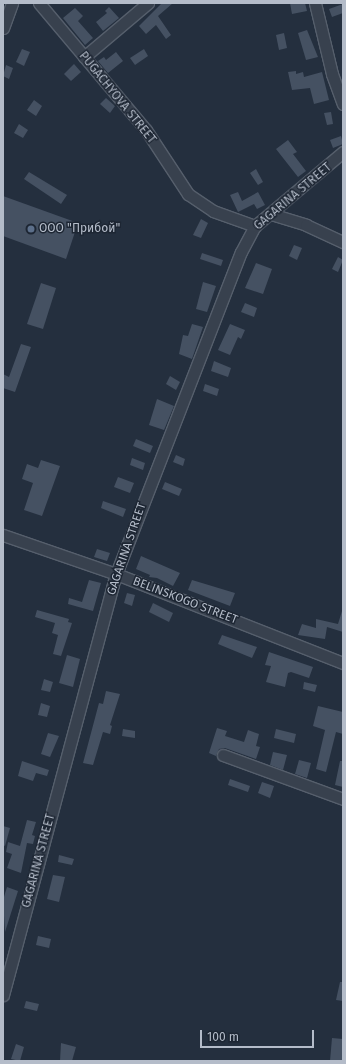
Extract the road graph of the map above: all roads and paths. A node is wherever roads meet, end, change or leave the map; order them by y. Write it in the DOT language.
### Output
graph roads {
  1 [pos="12,3"];
  2 [pos="39,3"];
  3 [pos="148,3"];
  4 [pos="315,3"];
  5 [pos="3,28"];
  6 [pos="84,57"];
  7 [pos="343,104"];
  8 [pos="343,152"];
  9 [pos="271,214"];
  10 [pos="255,226"];
  11 [pos="343,242"];
  12 [pos="3,535"];
  13 [pos="116,574"];
  14 [pos="343,663"];
  15 [pos="223,755"];
  16 [pos="343,799"];
  17 [pos="3,996"];
  1 -- 5 [label="street"];
  2 -- 6 [label="street, PUGACHYOVA STREET"];
  3 -- 6 [label="street"];
  4 -- 7 [label="street"];
  6 -- 10 [label="street, PUGACHYOVA STREET"];
  8 -- 9 [label="street, GAGARINA STREET"];
  9 -- 10 [label="street, GAGARINA STREET"];
  9 -- 11 [label="street"];
  10 -- 13 [label="street, GAGARINA STREET"];
  12 -- 13 [label="street, BELINSKOGO STREET"];
  13 -- 14 [label="street, BELINSKOGO STREET"];
  13 -- 17 [label="street, GAGARINA STREET"];
  15 -- 16 [label="street"];
}
